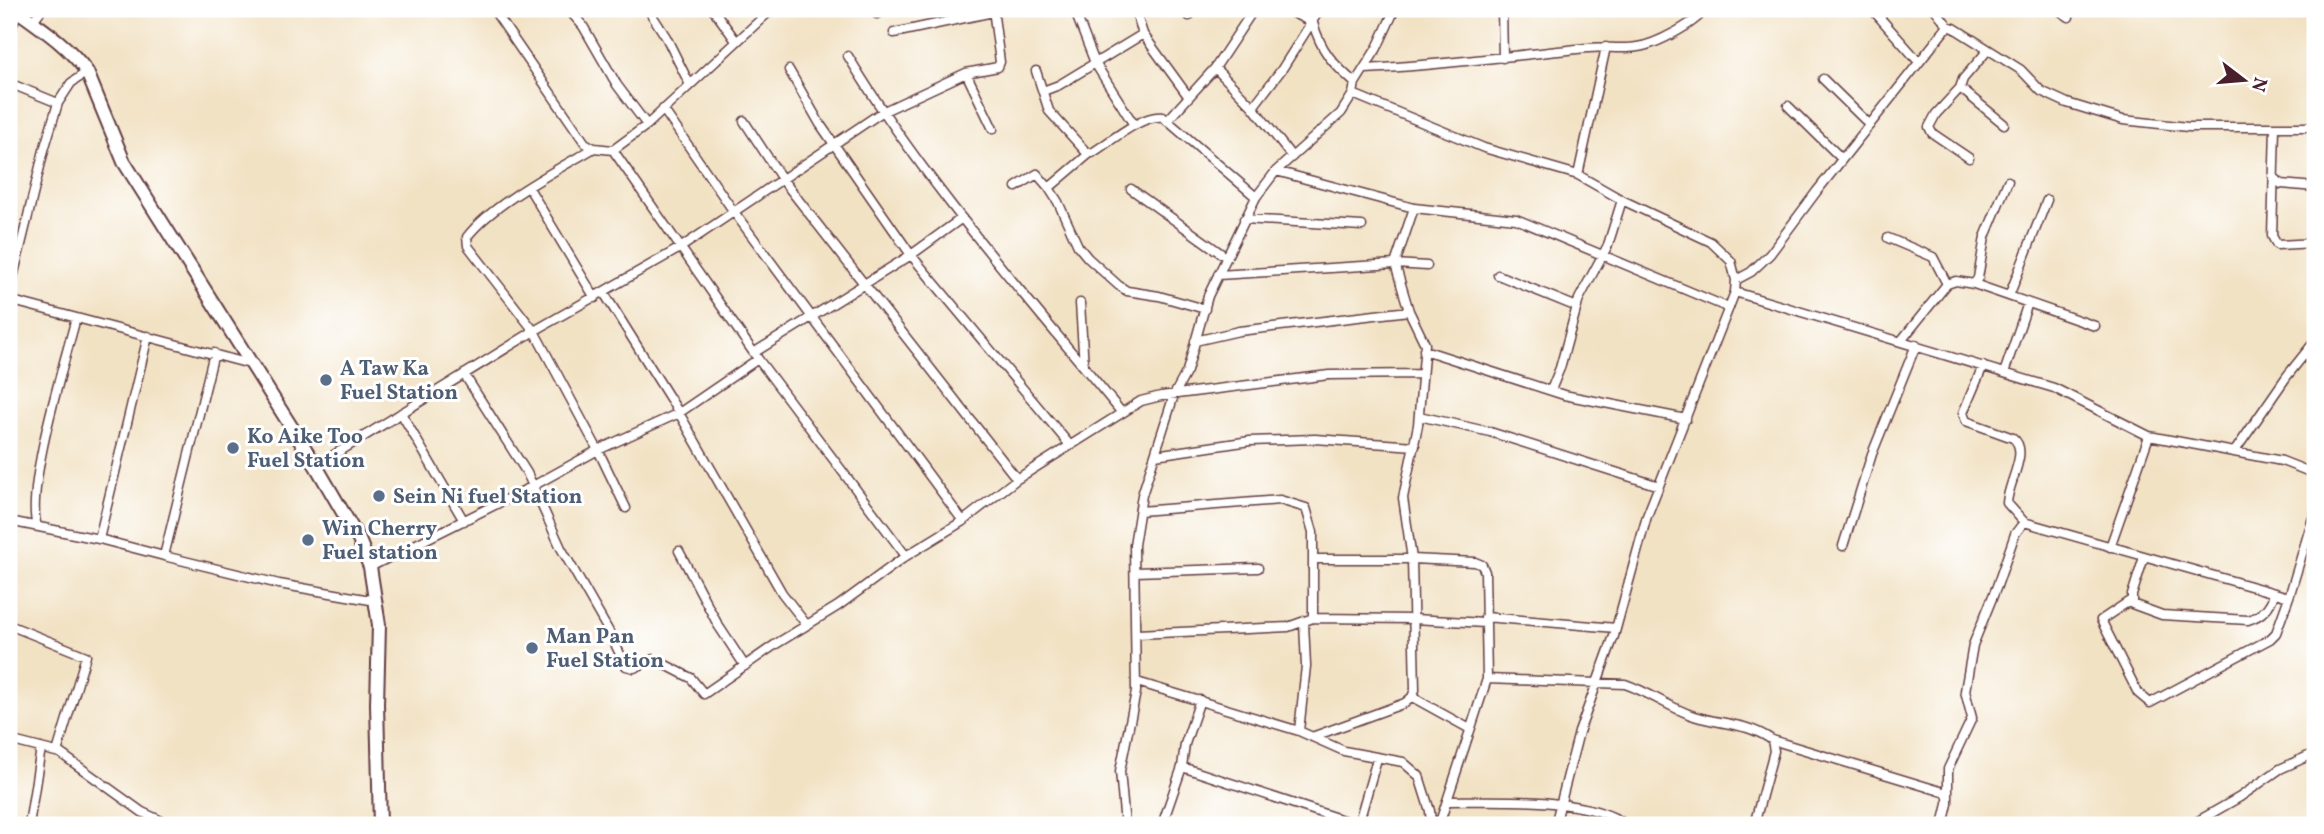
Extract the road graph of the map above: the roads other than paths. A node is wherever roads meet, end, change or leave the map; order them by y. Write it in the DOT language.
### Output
graph roads {
  1 [pos="42,9"];
  2 [pos="493,9"];
  3 [pos="568,9"];
  4 [pos="648,9"];
  5 [pos="713,9"];
  6 [pos="772,9"];
  7 [pos="1074,9"];
  8 [pos="1135,9"];
  9 [pos="1254,9"];
  10 [pos="1285,9"];
  11 [pos="1320,9"];
  12 [pos="1395,9"];
  13 [pos="1502,9"];
  14 [pos="1705,9"];
  15 [pos="1872,9"];
  16 [pos="1935,9"];
  17 [pos="2057,9"];
  18 [pos="16,10"];
  19 [pos="993,10"];
  20 [pos="2069,16"];
  21 [pos="32,22"];
  22 [pos="1313,23"];
  23 [pos="1948,26"];
  24 [pos="894,33"];
  25 [pos="1143,34"];
  26 [pos="9,37"];
  27 [pos="736,41"];
  28 [pos="1606,47"];
  29 [pos="1988,50"];
  30 [pos="848,56"];
  31 [pos="1503,58"];
  32 [pos="1919,62"];
  33 [pos="1095,63"];
  34 [pos="1215,68"];
  35 [pos="1365,69"];
  36 [pos="789,70"];
  37 [pos="1035,71"];
  38 [pos="87,72"];
  39 [pos="966,73"];
  40 [pos="1823,79"];
  41 [pos="9,83"];
  42 [pos="689,83"];
  43 [pos="1355,83"];
  44 [pos="1960,88"];
  45 [pos="1043,91"];
  46 [pos="1353,94"];
  47 [pos="1188,96"];
  48 [pos="58,103"];
  49 [pos="1788,106"];
  50 [pos="1252,107"];
  51 [pos="663,109"];
  52 [pos="882,113"];
  53 [pos="744,121"];
  54 [pos="1167,121"];
  55 [pos="647,124"];
  56 [pos="2004,124"];
  57 [pos="1134,125"];
  58 [pos="1870,125"];
  59 [pos="2275,127"];
  60 [pos="2315,127"];
  61 [pos="993,129"];
  62 [pos="835,146"];
  63 [pos="594,148"];
  64 [pos="613,150"];
  65 [pos="1089,154"];
  66 [pos="1292,157"];
  67 [pos="1969,158"];
  68 [pos="1842,159"];
  69 [pos="1276,171"];
  70 [pos="1578,175"];
  71 [pos="782,179"];
  72 [pos="2008,181"];
  73 [pos="2277,186"];
  74 [pos="1016,187"];
  75 [pos="2315,187"];
  76 [pos="529,188"];
  77 [pos="1049,188"];
  78 [pos="1131,189"];
  79 [pos="1256,198"];
  80 [pos="1622,200"];
  81 [pos="2047,200"];
  82 [pos="1414,208"];
  83 [pos="734,212"];
  84 [pos="962,218"];
  85 [pos="1244,219"];
  86 [pos="1362,226"];
  87 [pos="1888,238"];
  88 [pos="2315,243"];
  89 [pos="680,248"];
  90 [pos="911,255"];
  91 [pos="1603,255"];
  92 [pos="1226,257"];
  93 [pos="1395,264"];
  94 [pos="1427,266"];
  95 [pos="1218,275"];
  96 [pos="1498,275"];
  97 [pos="1735,280"];
  98 [pos="866,284"];
  99 [pos="1947,284"];
  100 [pos="1974,284"];
  101 [pos="1735,292"];
  102 [pos="604,293"];
  103 [pos="9,294"];
  104 [pos="2009,296"];
  105 [pos="595,298"];
  106 [pos="9,300"];
  107 [pos="1080,303"];
  108 [pos="2028,303"];
  109 [pos="1577,307"];
  110 [pos="1729,308"];
  111 [pos="1205,309"];
  112 [pos="1409,311"];
  113 [pos="813,316"];
  114 [pos="76,318"];
  115 [pos="2095,327"];
  116 [pos="534,331"];
  117 [pos="148,336"];
  118 [pos="1195,341"];
  119 [pos="1901,341"];
  120 [pos="2315,341"];
  121 [pos="1916,345"];
  122 [pos="1424,350"];
  123 [pos="214,353"];
  124 [pos="756,356"];
  125 [pos="250,364"];
  126 [pos="1983,366"];
  127 [pos="1084,367"];
  128 [pos="2004,373"];
  129 [pos="464,374"];
  130 [pos="1421,374"];
  131 [pos="1550,390"];
  132 [pos="1174,395"];
  133 [pos="401,413"];
  134 [pos="679,413"];
  135 [pos="1122,413"];
  136 [pos="1419,416"];
  137 [pos="1686,419"];
  138 [pos="2149,436"];
  139 [pos="1069,444"];
  140 [pos="1415,446"];
  141 [pos="598,450"];
  142 [pos="2235,452"];
  143 [pos="1155,455"];
  144 [pos="316,466"];
  145 [pos="2315,474"];
  146 [pos="1017,479"];
  147 [pos="533,486"];
  148 [pos="1659,486"];
  149 [pos="626,508"];
  150 [pos="1140,511"];
  151 [pos="2315,511"];
  152 [pos="9,521"];
  153 [pos="464,521"];
  154 [pos="963,521"];
  155 [pos="2024,522"];
  156 [pos="37,526"];
  157 [pos="99,540"];
  158 [pos="1843,546"];
  159 [pos="2110,547"];
  160 [pos="679,551"];
  161 [pos="164,556"];
  162 [pos="906,556"];
  163 [pos="2144,557"];
  164 [pos="1313,559"];
  165 [pos="1412,559"];
  166 [pos="370,568"];
  167 [pos="1258,568"];
  168 [pos="1135,572"];
  169 [pos="2274,594"];
  170 [pos="2289,597"];
  171 [pos="2131,600"];
  172 [pos="376,601"];
  173 [pos="1313,618"];
  174 [pos="1413,619"];
  175 [pos="1485,620"];
  176 [pos="1304,623"];
  177 [pos="806,624"];
  178 [pos="9,625"];
  179 [pos="1616,628"];
  180 [pos="1137,634"];
  181 [pos="745,666"];
  182 [pos="1487,679"];
  183 [pos="1136,682"];
  184 [pos="1595,684"];
  185 [pos="1412,697"];
  186 [pos="1200,700"];
  187 [pos="1470,729"];
  188 [pos="1299,731"];
  189 [pos="1312,737"];
  190 [pos="9,740"];
  191 [pos="1772,740"];
  192 [pos="41,748"];
  193 [pos="57,752"];
  194 [pos="2315,753"];
  195 [pos="1377,759"];
  196 [pos="1182,767"];
  197 [pos="1947,793"];
  198 [pos="1447,801"];
  199 [pos="1562,804"];
  200 [pos="29,825"];
  201 [pos="170,825"];
  202 [pos="380,825"];
  203 [pos="1125,825"];
  204 [pos="1162,825"];
  205 [pos="1358,825"];
  206 [pos="1431,825"];
  207 [pos="1440,825"];
  208 [pos="1555,825"];
  209 [pos="1626,825"];
  210 [pos="1754,825"];
  211 [pos="1943,825"];
  212 [pos="2191,825"];
  1 -- 21 [label="street"];
  2 -- 63 [label="street"];
  3 -- 55 [label="street"];
  4 -- 42 [label="street"];
  5 -- 27 [label="street"];
  6 -- 27 [label="street"];
  7 -- 33 [label="street"];
  8 -- 25 [label="street"];
  9 -- 34 [label="street"];
  10 -- 22 [label="street"];
  11 -- 22 [label="street"];
  12 -- 35 [label="street"];
  13 -- 31 [label="street"];
  14 -- 28 [label="street"];
  15 -- 32 [label="street"];
  16 -- 23 [label="street"];
  17 -- 20 [label="street"];
  18 -- 21 [label="main road"];
  18 -- 26 [label="street"];
  19 -- 24 [label="street"];
  19 -- 39 [label="street"];
  21 -- 38 [label="main road"];
  22 -- 43 [label="street"];
  22 -- 50 [label="street"];
  23 -- 29 [label="street"];
  23 -- 32 [label="street"];
  25 -- 33 [label="street"];
  25 -- 47 [label="street"];
  27 -- 42 [label="street"];
  28 -- 31 [label="street"];
  28 -- 70 [label="street"];
  29 -- 44 [label="street"];
  29 -- 59 [label="street"];
  30 -- 52 [label="street"];
  31 -- 35 [label="street"];
  32 -- 58 [label="street"];
  33 -- 45 [label="street"];
  33 -- 57 [label="street"];
  34 -- 47 [label="street"];
  34 -- 50 [label="street"];
  35 -- 43 [label="street"];
  36 -- 62 [label="street"];
  37 -- 45 [label="street"];
  38 -- 48 [label="street"];
  38 -- 125 [label="main road"];
  39 -- 52 [label="street"];
  39 -- 61 [label="street"];
  40 -- 58 [label="street"];
  41 -- 48 [label="street"];
  42 -- 51 [label="street"];
  43 -- 46 [label="street"];
  44 -- 56 [label="street"];
  44 -- 67 [label="street"];
  45 -- 65 [label="street"];
  46 -- 66 [label="street"];
  46 -- 70 [label="street"];
  47 -- 54 [label="street"];
  48 -- 103 [label="street"];
  49 -- 68 [label="street"];
  50 -- 66 [label="street"];
  51 -- 55 [label="street"];
  51 -- 83 [label="street"];
  52 -- 62 [label="street"];
  52 -- 84 [label="street"];
  53 -- 71 [label="street"];
  54 -- 57 [label="street"];
  54 -- 79 [label="street"];
  55 -- 64 [label="street"];
  57 -- 65 [label="street"];
  58 -- 68 [label="street"];
  59 -- 60 [label="street"];
  59 -- 73 [label="street"];
  62 -- 71 [label="street"];
  62 -- 90 [label="street"];
  63 -- 64 [label="street"];
  63 -- 76 [label="street"];
  64 -- 89 [label="street"];
  65 -- 77 [label="street"];
  66 -- 69 [label="street"];
  68 -- 97 [label="street"];
  69 -- 79 [label="street"];
  69 -- 82 [label="street"];
  70 -- 80 [label="street"];
  71 -- 83 [label="street"];
  71 -- 98 [label="street"];
  72 -- 100 [label="street"];
  73 -- 75 [label="street"];
  73 -- 88 [label="street"];
  74 -- 77 [label="street"];
  76 -- 105 [label="street"];
  76 -- 116 [label="street"];
  77 -- 111 [label="street"];
  78 -- 92 [label="street"];
  79 -- 85 [label="street"];
  80 -- 91 [label="street"];
  80 -- 97 [label="street"];
  81 -- 104 [label="street"];
  82 -- 91 [label="street"];
  82 -- 93 [label="street"];
  83 -- 89 [label="street"];
  83 -- 113 [label="street"];
  84 -- 90 [label="street"];
  84 -- 127 [label="street"];
  85 -- 86 [label="street"];
  85 -- 92 [label="street"];
  87 -- 99 [label="street"];
  89 -- 102 [label="street"];
  89 -- 124 [label="street"];
  90 -- 98 [label="street"];
  90 -- 139 [label="street"];
  91 -- 109 [label="street"];
  91 -- 110 [label="street"];
  92 -- 95 [label="street"];
  93 -- 94 [label="street"];
  93 -- 95 [label="street"];
  93 -- 112 [label="street"];
  95 -- 111 [label="street"];
  96 -- 109 [label="street"];
  97 -- 101 [label="street"];
  98 -- 113 [label="street"];
  98 -- 146 [label="street"];
  99 -- 100 [label="street"];
  99 -- 119 [label="street"];
  100 -- 104 [label="street"];
  101 -- 110 [label="street"];
  101 -- 119 [label="street"];
  102 -- 105 [label="street"];
  102 -- 134 [label="street"];
  104 -- 108 [label="street"];
  105 -- 116 [label="street"];
  106 -- 114 [label="street"];
  107 -- 127 [label="street"];
  108 -- 115 [label="street"];
  108 -- 128 [label="street"];
  109 -- 131 [label="street"];
  110 -- 137 [label="street"];
  111 -- 118 [label="street"];
  112 -- 118 [label="street"];
  112 -- 122 [label="street"];
  113 -- 124 [label="street"];
  113 -- 154 [label="street"];
  114 -- 117 [label="street"];
  114 -- 156 [label="street"];
  116 -- 129 [label="street"];
  116 -- 141 [label="street"];
  117 -- 123 [label="street"];
  117 -- 157 [label="street"];
  118 -- 132 [label="street"];
  119 -- 121 [label="street"];
  120 -- 142 [label="street"];
  121 -- 126 [label="street"];
  121 -- 158 [label="street"];
  122 -- 130 [label="street"];
  122 -- 131 [label="street"];
  123 -- 125 [label="street"];
  123 -- 161 [label="street"];
  124 -- 134 [label="street"];
  124 -- 162 [label="street"];
  125 -- 144 [label="main road"];
  126 -- 128 [label="street"];
  126 -- 155 [label="street"];
  127 -- 135 [label="street"];
  128 -- 138 [label="street"];
  129 -- 133 [label="street"];
  129 -- 147 [label="street"];
  130 -- 132 [label="street"];
  130 -- 136 [label="street"];
  131 -- 137 [label="street"];
  132 -- 135 [label="street"];
  132 -- 143 [label="street"];
  133 -- 144 [label="street"];
  133 -- 153 [label="street"];
  134 -- 141 [label="street"];
  134 -- 177 [label="street"];
  135 -- 139 [label="street"];
  136 -- 140 [label="street"];
  136 -- 148 [label="street"];
  137 -- 148 [label="street"];
  138 -- 142 [label="street"];
  138 -- 159 [label="street"];
  139 -- 146 [label="street"];
  140 -- 143 [label="street"];
  140 -- 165 [label="street"];
  141 -- 147 [label="street"];
  141 -- 149 [label="street"];
  142 -- 145 [label="street"];
  143 -- 150 [label="street"];
  144 -- 166 [label="main road"];
  146 -- 154 [label="street"];
  147 -- 153 [label="street"];
  147 -- 181 [label="street"];
  148 -- 179 [label="street"];
  150 -- 164 [label="street"];
  150 -- 168 [label="street"];
  151 -- 170 [label="street"];
  152 -- 156 [label="street"];
  153 -- 166 [label="street"];
  154 -- 162 [label="street"];
  155 -- 159 [label="street"];
  155 -- 197 [label="street"];
  156 -- 157 [label="street"];
  157 -- 161 [label="street"];
  159 -- 163 [label="street"];
  160 -- 181 [label="street"];
  161 -- 172 [label="street"];
  162 -- 177 [label="street"];
  163 -- 169 [label="street"];
  163 -- 171 [label="street"];
  164 -- 165 [label="street"];
  164 -- 173 [label="street"];
  165 -- 174 [label="street"];
  165 -- 175 [label="street"];
  166 -- 172 [label="main road"];
  167 -- 168 [label="street"];
  168 -- 180 [label="street"];
  169 -- 170 [label="street"];
  169 -- 171 [label="street"];
  170 -- 171 [label="street"];
  172 -- 202 [label="main road"];
  173 -- 174 [label="street"];
  173 -- 176 [label="street"];
  174 -- 175 [label="street"];
  174 -- 185 [label="street"];
  175 -- 179 [label="street"];
  175 -- 182 [label="street"];
  176 -- 180 [label="street"];
  176 -- 188 [label="street"];
  177 -- 181 [label="street"];
  178 -- 193 [label="street"];
  179 -- 184 [label="street"];
  180 -- 183 [label="street"];
  182 -- 184 [label="street"];
  182 -- 187 [label="street"];
  183 -- 186 [label="street"];
  183 -- 203 [label="street"];
  184 -- 191 [label="street"];
  184 -- 199 [label="street"];
  185 -- 187 [label="street"];
  185 -- 189 [label="street"];
  186 -- 188 [label="street"];
  186 -- 196 [label="street"];
  187 -- 198 [label="street"];
  188 -- 189 [label="street"];
  189 -- 195 [label="street"];
  190 -- 192 [label="street"];
  191 -- 197 [label="street"];
  191 -- 210 [label="street"];
  192 -- 193 [label="street"];
  192 -- 200 [label="street"];
  193 -- 201 [label="street"];
  194 -- 212 [label="street"];
  195 -- 205 [label="street"];
  195 -- 206 [label="street"];
  196 -- 204 [label="street"];
  196 -- 205 [label="street"];
  197 -- 211 [label="street"];
  198 -- 199 [label="street"];
  198 -- 207 [label="street"];
  199 -- 208 [label="street"];
  199 -- 209 [label="street"];
}
